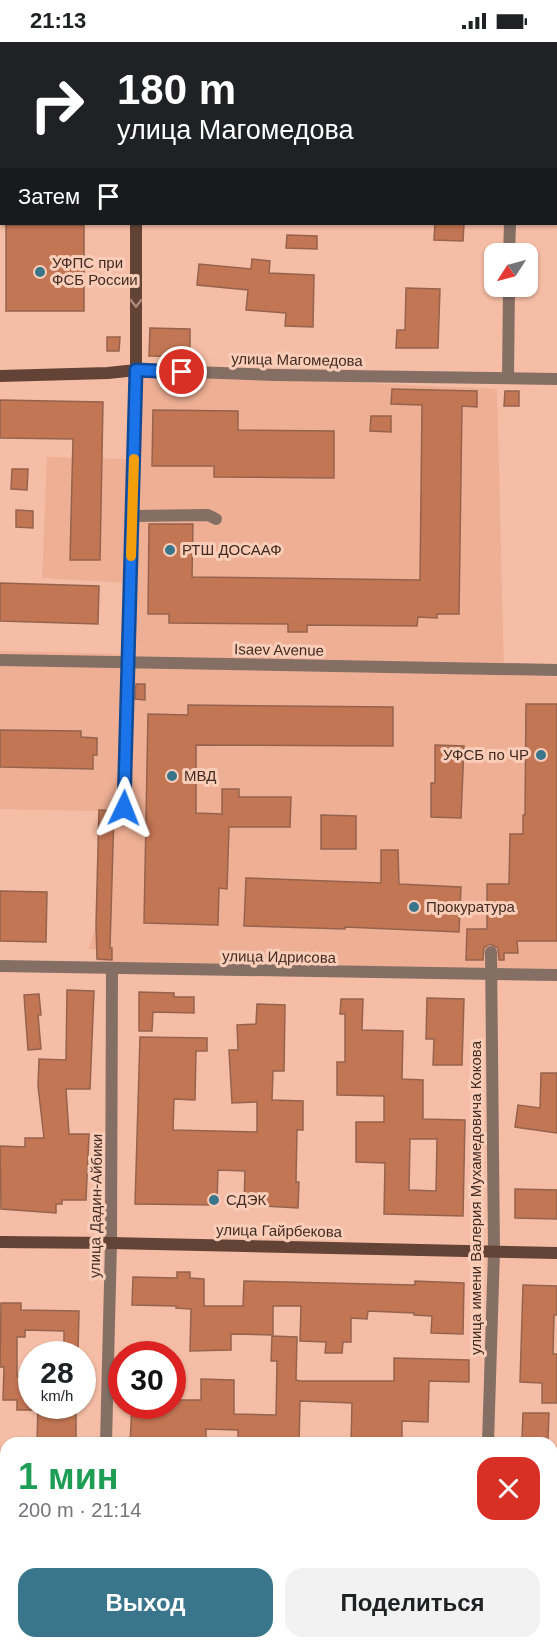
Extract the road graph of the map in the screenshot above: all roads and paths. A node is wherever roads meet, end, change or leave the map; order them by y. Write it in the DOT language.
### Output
graph roads {
  1 [pos="136,225"];
  2 [pos="510,225"];
  3 [pos="509,243"];
  4 [pos="509,297"];
  5 [pos="136,370"];
  6 [pos="0,376"];
  7 [pos="508,378"];
  8 [pos="557,379"];
  9 [pos="132,516"];
  10 [pos="216,519"];
  11 [pos="0,660"];
  12 [pos="129,662"];
  13 [pos="557,670"];
  14 [pos="124,808"];
  15 [pos="491,952"];
  16 [pos="0,966"];
  17 [pos="112,968"];
  18 [pos="491,975"];
  19 [pos="557,975"];
  20 [pos="0,1242"];
  21 [pos="111,1243"];
  22 [pos="494,1251"];
  23 [pos="557,1253"];
  24 [pos="106,1437"];
  25 [pos="488,1437"];
  1 -- 5 [label="main road, one-way"];
  2 -- 3 [label="street"];
  4 -- 7 [label="street"];
  5 -- 6 [label="main road, улица Магомедова"];
  5 -- 7 [label="street, улица Магомедова"];
  5 -- 9 [label="street"];
  7 -- 8 [label="street, улица Магомедова"];
  9 -- 10 [label="street"];
  9 -- 12 [label="street"];
  11 -- 12 [label="street, Isaev Avenue"];
  12 -- 13 [label="street, Isaev Avenue"];
  12 -- 14 [label="street"];
  15 -- 18 [label="street, улица имени Валерия Мухамедовича Кокова"];
  16 -- 17 [label="street, улица Идрисова"];
  17 -- 18 [label="street, улица Идрисова"];
  17 -- 21 [label="street, улица Дадин-Айбики"];
  18 -- 19 [label="street, улица Идрисова"];
  18 -- 22 [label="street, улица имени Валерия Мухамедовича Кокова"];
  20 -- 21 [label="main road, улица Гайрбекова"];
  21 -- 22 [label="main road, улица Гайрбекова"];
  21 -- 24 [label="street, улица Дадин-Айбики"];
  22 -- 23 [label="main road, улица Гайрбекова"];
  22 -- 25 [label="street, улица имени Валерия Мухамедовича Кокова"];
}
